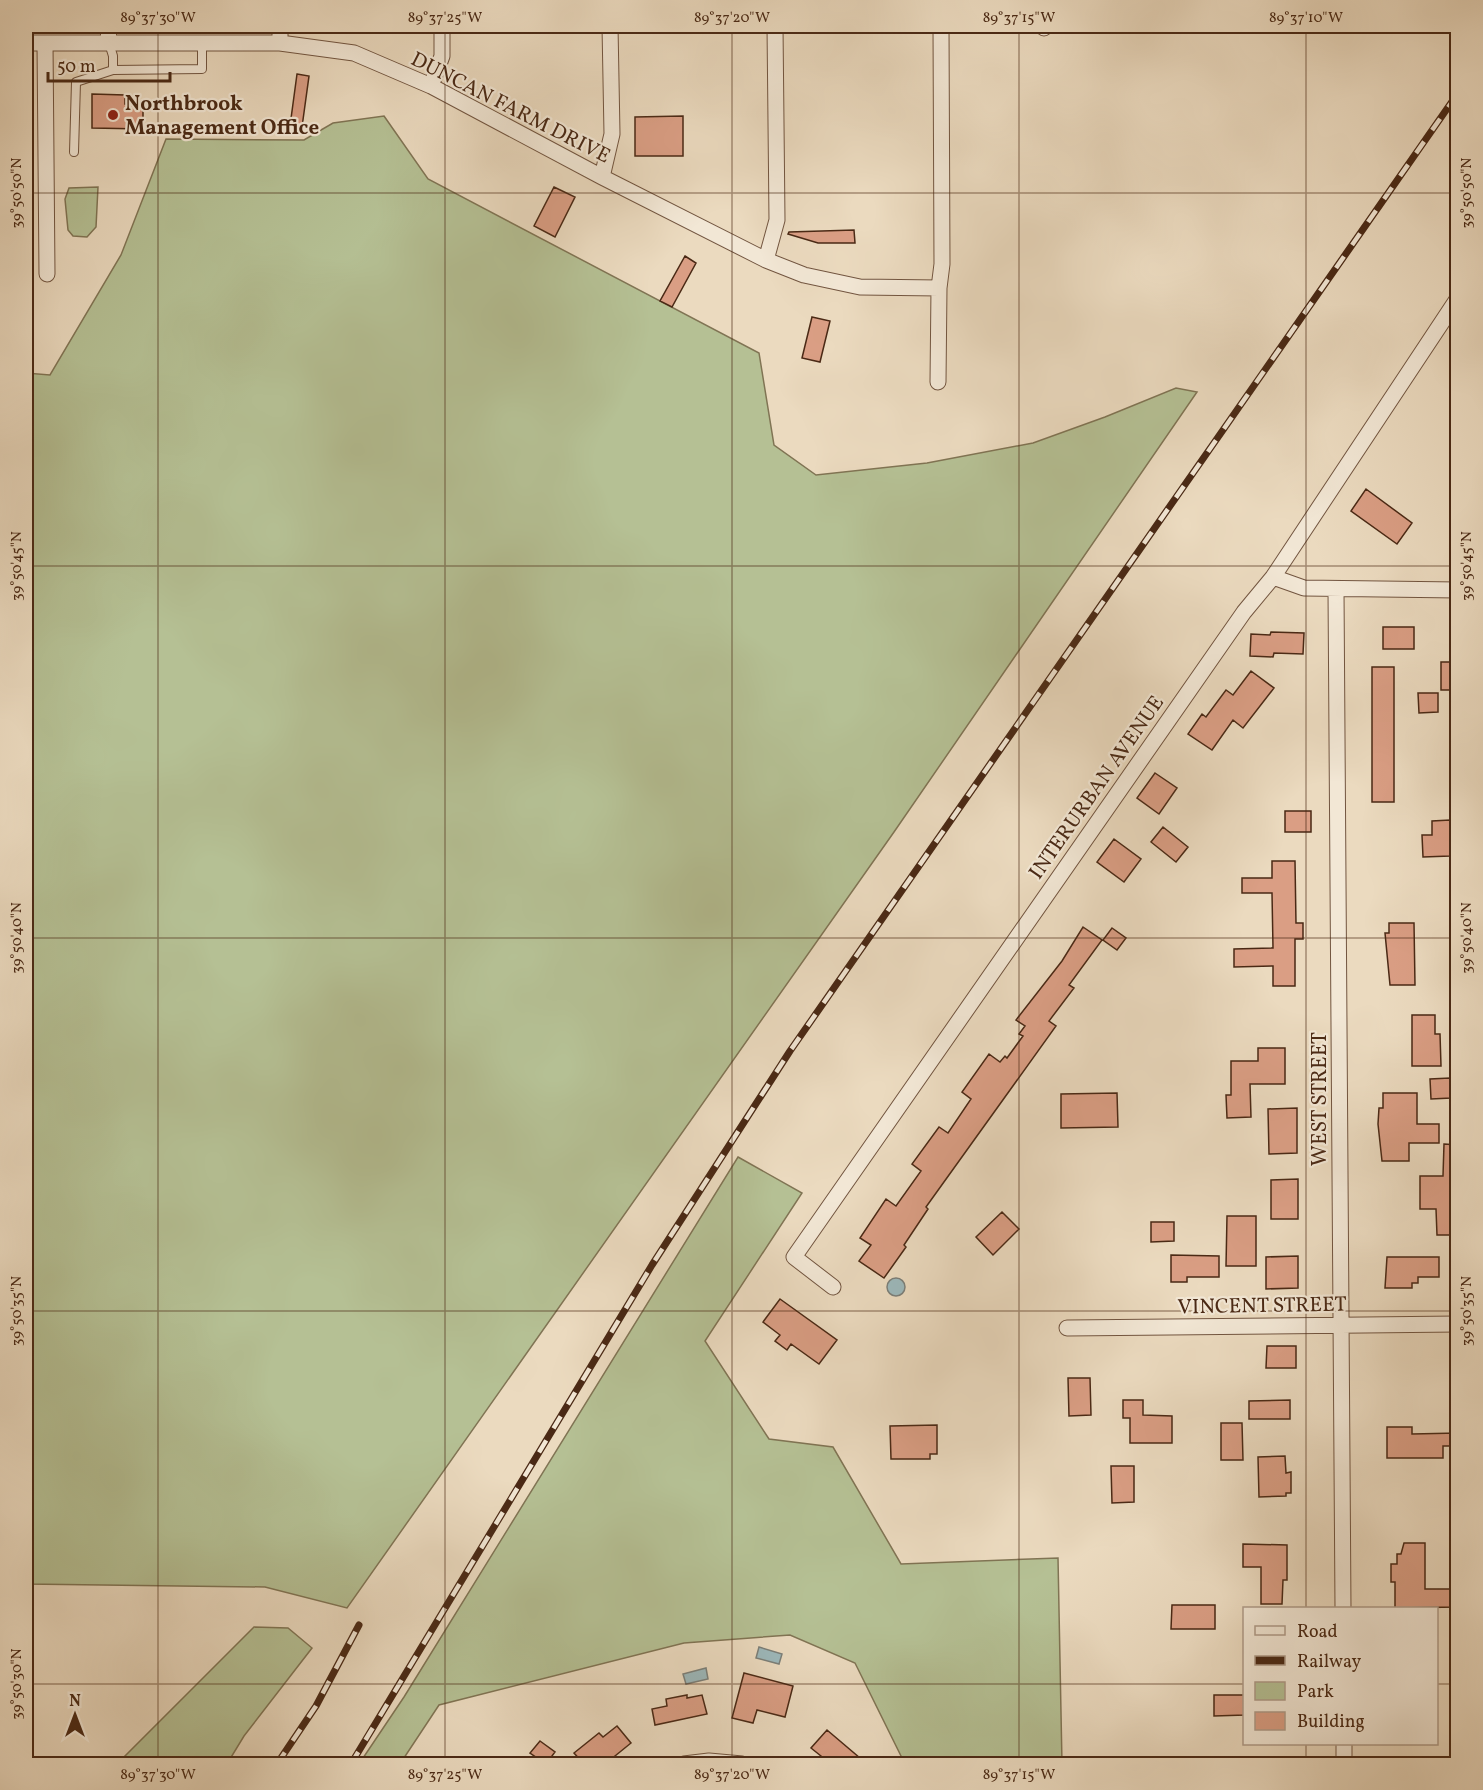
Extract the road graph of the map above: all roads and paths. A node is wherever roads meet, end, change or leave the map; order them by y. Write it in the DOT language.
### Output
graph roads {
  1 [pos="108,26"];
  2 [pos="280,26"];
  3 [pos="442,26"];
  4 [pos="610,26"];
  5 [pos="775,26"];
  6 [pos="941,26"];
  7 [pos="202,42"];
  8 [pos="26,43"];
  9 [pos="45,43"];
  10 [pos="108,43"];
  11 [pos="280,43"];
  12 [pos="113,70"];
  13 [pos="431,86"];
  14 [pos="74,152"];
  15 [pos="602,177"];
  16 [pos="766,260"];
  17 [pos="47,274"];
  18 [pos="939,288"];
  19 [pos="1458,298"];
  20 [pos="938,382"];
  21 [pos="1273,577"];
  22 [pos="1336,590"];
  23 [pos="1458,590"];
  24 [pos="833,1287"];
  25 [pos="1458,1324"];
  26 [pos="1341,1325"];
  27 [pos="1067,1328"];
  28 [pos="1343,1607"];
  29 [pos="1344,1745"];
  30 [pos="684,1764"];
  31 [pos="742,1764"];
  32 [pos="1344,1764"];
  1 -- 10 [label="street"];
  2 -- 11 [label="street"];
  3 -- 13 [label="street"];
  4 -- 15 [label="street"];
  5 -- 16 [label="street"];
  6 -- 18 [label="street"];
  7 -- 10 [label="street, DUNCAN FARM DRIVE"];
  7 -- 11 [label="street, DUNCAN FARM DRIVE"];
  7 -- 12 [label="lane"];
  8 -- 9 [label="street, DUNCAN FARM DRIVE"];
  9 -- 10 [label="street, DUNCAN FARM DRIVE"];
  9 -- 17 [label="street"];
  10 -- 12 [label="lane"];
  11 -- 13 [label="street, DUNCAN FARM DRIVE"];
  12 -- 14 [label="lane"];
  13 -- 15 [label="street, DUNCAN FARM DRIVE"];
  15 -- 16 [label="street, DUNCAN FARM DRIVE"];
  16 -- 18 [label="street, DUNCAN FARM DRIVE"];
  18 -- 20 [label="street"];
  19 -- 21 [label="street, INTERURBAN AVENUE"];
  21 -- 22 [label="street"];
  21 -- 24 [label="street, INTERURBAN AVENUE"];
  22 -- 23 [label="street"];
  22 -- 26 [label="street, WEST STREET"];
  25 -- 26 [label="street, VINCENT STREET"];
  26 -- 27 [label="street, VINCENT STREET"];
  26 -- 28 [label="street, WEST STREET"];
  29 -- 32 [label="street"];
  30 -- 31 [label="street"];
}
